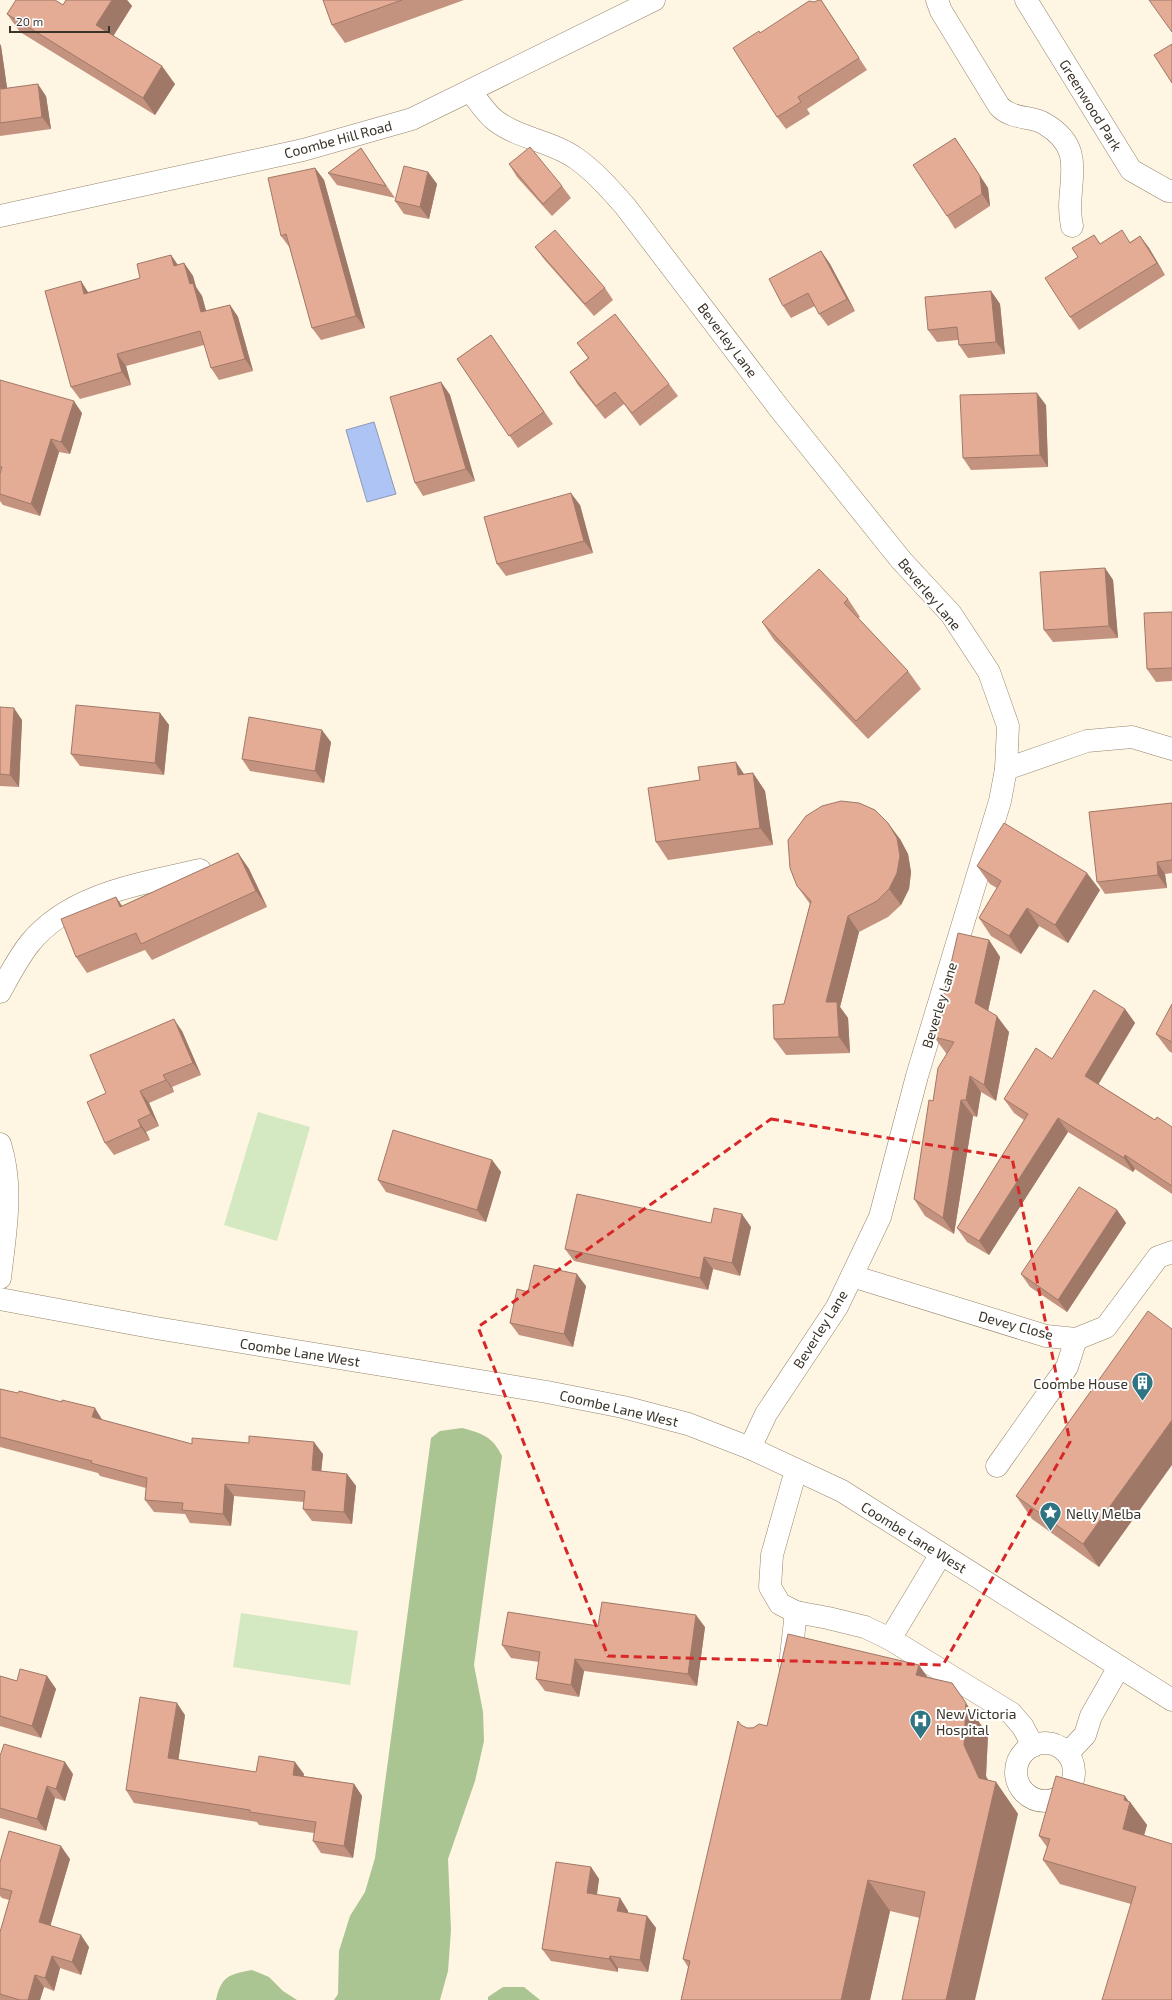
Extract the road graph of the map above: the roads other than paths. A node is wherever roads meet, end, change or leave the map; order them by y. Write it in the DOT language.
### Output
graph roads {
  1 [pos="654,0"];
  2 [pos="937,0"];
  3 [pos="1026,0"];
  4 [pos="470,91"];
  5 [pos="1172,191"];
  6 [pos="0,216"];
  7 [pos="1072,226"];
  8 [pos="1172,749"];
  9 [pos="1006,769"];
  10 [pos="200,870"];
  11 [pos="0,992"];
  12 [pos="0,1144"];
  13 [pos="1172,1252"];
  14 [pos="852,1276"];
  15 [pos="0,1278"];
  16 [pos="0,1299"];
  17 [pos="1076,1339"];
  18 [pos="750,1448"];
  19 [pos="997,1466"];
  20 [pos="796,1470"];
  21 [pos="941,1554"];
  22 [pos="796,1612"];
  23 [pos="890,1639"];
  24 [pos="1119,1667"];
  25 [pos="785,1685"];
  26 [pos="1172,1700"];
  27 [pos="1033,1746"];
  28 [pos="1068,1753"];
  1 -- 4 [label="street, Coombe Hill Road"];
  2 -- 7 [label="street"];
  3 -- 5 [label="street, Greenwood Park"];
  4 -- 6 [label="street, Coombe Hill Road"];
  4 -- 9 [label="street, Beverley Lane"];
  8 -- 9 [label="street"];
  9 -- 14 [label="street, Beverley Lane"];
  10 -- 11 [label="street"];
  12 -- 15 [label="street"];
  13 -- 17 [label="street, Devey Close"];
  14 -- 17 [label="street, Devey Close"];
  14 -- 18 [label="street, Beverley Lane"];
  16 -- 18 [label="street, Coombe Lane West"];
  17 -- 19 [label="street"];
  18 -- 20 [label="street, Coombe Lane West"];
  20 -- 21 [label="street, Coombe Lane West"];
  20 -- 22 [label="street"];
  21 -- 23 [label="street"];
  21 -- 24 [label="street, Coombe Lane West"];
  22 -- 23 [label="street"];
  22 -- 25 [label="street"];
  23 -- 27 [label="street"];
  24 -- 26 [label="street, Coombe Lane West"];
  24 -- 28 [label="street"];
  27 -- 28 [label="street"];
  27 -- 28 [label="street"];
}
